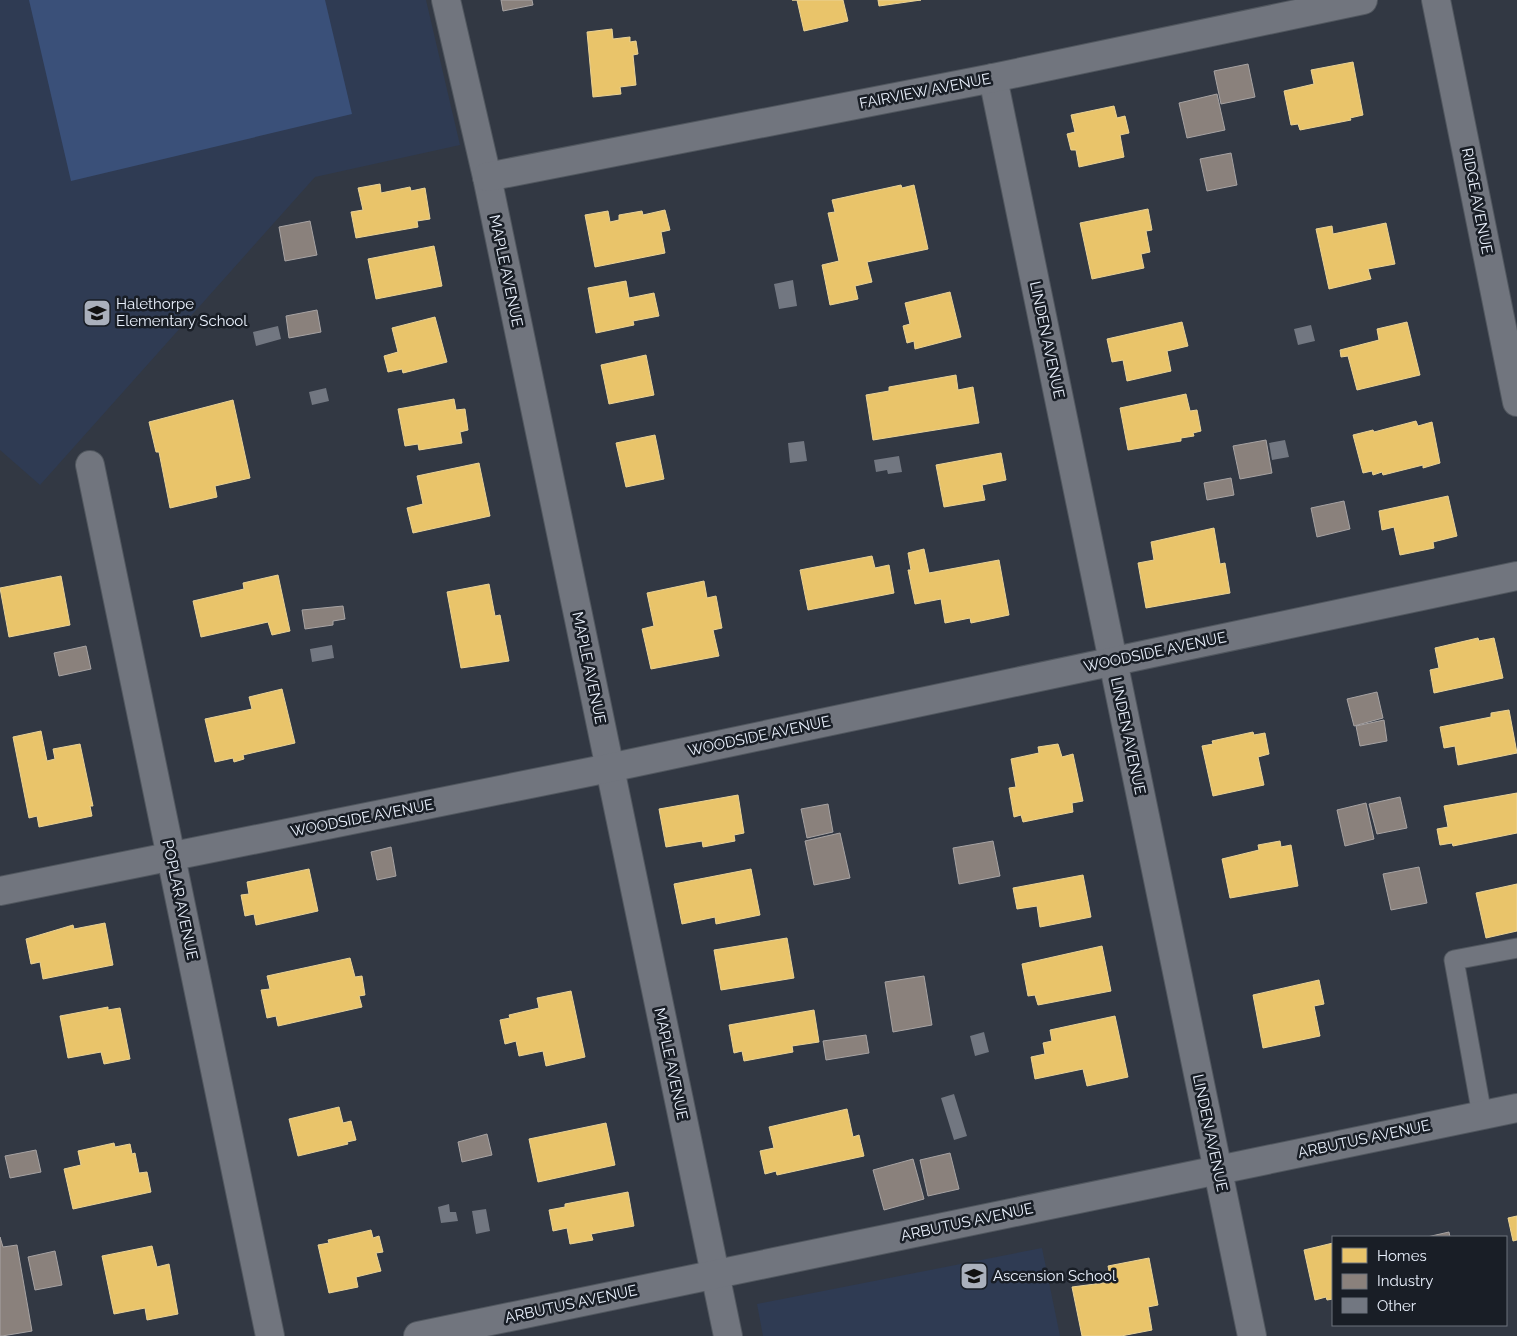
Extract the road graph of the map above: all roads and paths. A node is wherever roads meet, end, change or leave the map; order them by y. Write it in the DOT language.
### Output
graph roads {
  1 [pos="446,0"];
  2 [pos="1363,0"];
  3 [pos="1436,0"];
  4 [pos="993,78"];
  5 [pos="487,177"];
  6 [pos="1517,402"];
  7 [pos="90,465"];
  8 [pos="1517,576"];
  9 [pos="1112,661"];
  10 [pos="609,768"];
  11 [pos="171,856"];
  12 [pos="0,891"];
  13 [pos="1517,948"];
  14 [pos="1517,1108"];
  15 [pos="1482,1115"];
  16 [pos="1218,1170"];
  17 [pos="715,1274"];
  18 [pos="270,1336"];
  19 [pos="418,1336"];
  20 [pos="728,1336"];
  21 [pos="1252,1336"];
  1 -- 5 [label="street, MAPLE AVENUE"];
  2 -- 4 [label="street, FAIRVIEW AVENUE"];
  3 -- 6 [label="street, RIDGE AVENUE"];
  4 -- 5 [label="street, FAIRVIEW AVENUE"];
  4 -- 9 [label="street, LINDEN AVENUE"];
  5 -- 10 [label="street, MAPLE AVENUE"];
  7 -- 11 [label="street, POPLAR AVENUE"];
  8 -- 9 [label="street, WOODSIDE AVENUE"];
  9 -- 10 [label="street, WOODSIDE AVENUE"];
  9 -- 16 [label="street, LINDEN AVENUE"];
  10 -- 11 [label="street, WOODSIDE AVENUE"];
  10 -- 17 [label="street, MAPLE AVENUE"];
  11 -- 12 [label="street, WOODSIDE AVENUE"];
  11 -- 18 [label="street, POPLAR AVENUE"];
  13 -- 15 [label="lane"];
  14 -- 15 [label="street, ARBUTUS AVENUE"];
  15 -- 16 [label="street, ARBUTUS AVENUE"];
  16 -- 17 [label="street, ARBUTUS AVENUE"];
  16 -- 21 [label="street, LINDEN AVENUE"];
  17 -- 19 [label="street, ARBUTUS AVENUE"];
  17 -- 20 [label="street, MAPLE AVENUE"];
}
